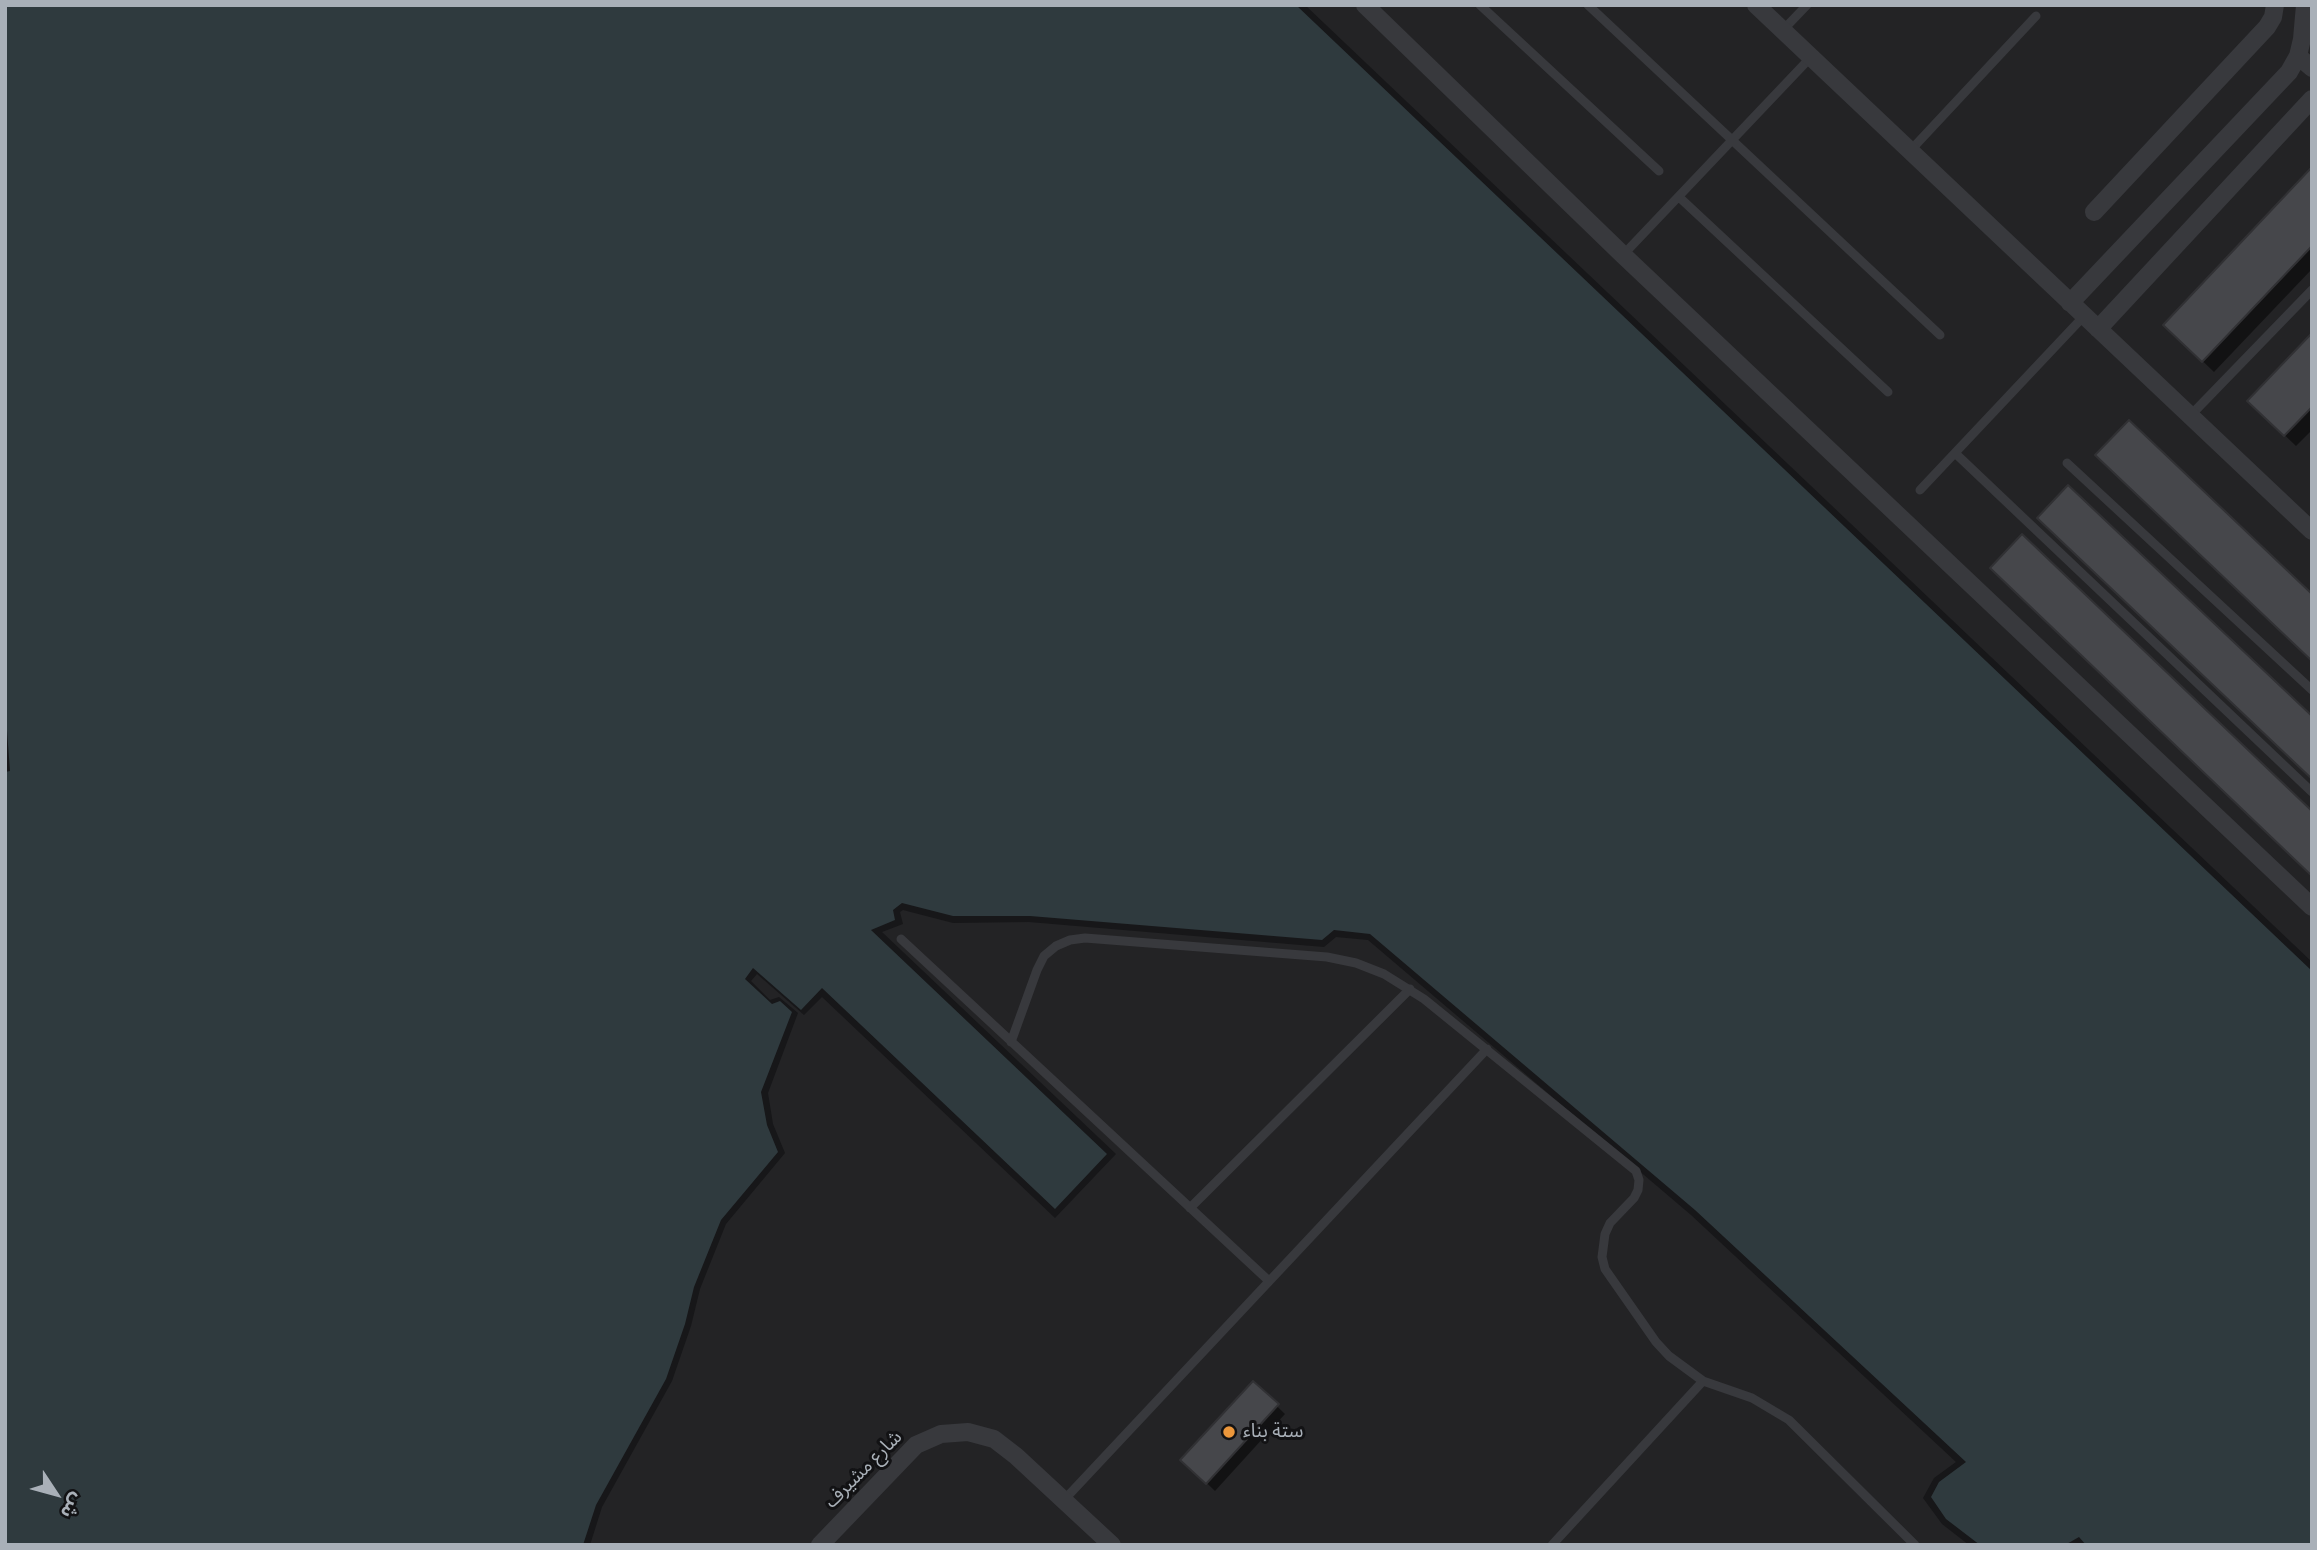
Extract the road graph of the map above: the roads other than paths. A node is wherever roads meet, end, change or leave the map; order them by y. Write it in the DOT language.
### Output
graph roads {
  1 [pos="1365,5"];
  2 [pos="1480,5"];
  3 [pos="1588,5"];
  4 [pos="1756,5"];
  5 [pos="1807,5"];
  6 [pos="2275,5"];
  7 [pos="2305,5"];
  8 [pos="2036,16"];
  9 [pos="1783,30"];
  10 [pos="1811,57"];
  11 [pos="2305,62"];
  12 [pos="2312,99"];
  13 [pos="1732,140"];
  14 [pos="1910,151"];
  15 [pos="1660,171"];
  16 [pos="1679,197"];
  17 [pos="2094,212"];
  18 [pos="1623,255"];
  19 [pos="2312,290"];
  20 [pos="2070,303"];
  21 [pos="2084,316"];
  22 [pos="2098,330"];
  23 [pos="1940,335"];
  24 [pos="1888,392"];
  25 [pos="2190,416"];
  26 [pos="1955,453"];
  27 [pos="2067,463"];
  28 [pos="1920,490"];
  29 [pos="2312,531"];
  30 [pos="2312,690"];
  31 [pos="2312,792"];
  32 [pos="2312,907"];
  33 [pos="901,939"];
  34 [pos="1410,989"];
  35 [pos="1011,1042"];
  36 [pos="1487,1049"];
  37 [pos="1190,1208"];
  38 [pos="1269,1281"];
  39 [pos="1703,1381"];
  40 [pos="1064,1500"];
  41 [pos="820,1545"];
  42 [pos="1112,1545"];
  43 [pos="1552,1545"];
  44 [pos="1915,1545"];
  1 -- 18 [label="street"];
  2 -- 15 [label="lane"];
  3 -- 13 [label="lane"];
  4 -- 9 [label="street"];
  5 -- 9 [label="lane"];
  6 -- 17 [label="street"];
  7 -- 11 [label="street"];
  8 -- 14 [label="lane"];
  9 -- 10 [label="street"];
  10 -- 13 [label="lane"];
  10 -- 14 [label="street"];
  11 -- 20 [label="street"];
  12 -- 22 [label="street"];
  13 -- 16 [label="lane"];
  13 -- 23 [label="lane"];
  14 -- 20 [label="street"];
  16 -- 18 [label="lane"];
  16 -- 24 [label="lane"];
  18 -- 32 [label="street"];
  19 -- 25 [label="lane"];
  20 -- 21 [label="street"];
  21 -- 22 [label="street"];
  21 -- 26 [label="lane"];
  22 -- 25 [label="street"];
  25 -- 29 [label="street"];
  26 -- 28 [label="lane"];
  26 -- 31 [label="lane"];
  27 -- 30 [label="lane"];
  33 -- 35 [label="lane"];
  34 -- 35 [label="lane"];
  34 -- 36 [label="lane"];
  34 -- 37 [label="lane"];
  35 -- 37 [label="lane"];
  36 -- 38 [label="lane"];
  36 -- 39 [label="lane"];
  37 -- 38 [label="lane"];
  38 -- 40 [label="lane"];
  39 -- 43 [label="lane"];
  39 -- 44 [label="lane"];
  40 -- 41 [label="street, شارع مشيرف"];
  40 -- 42 [label="street, شارع مشيرف"];
}
